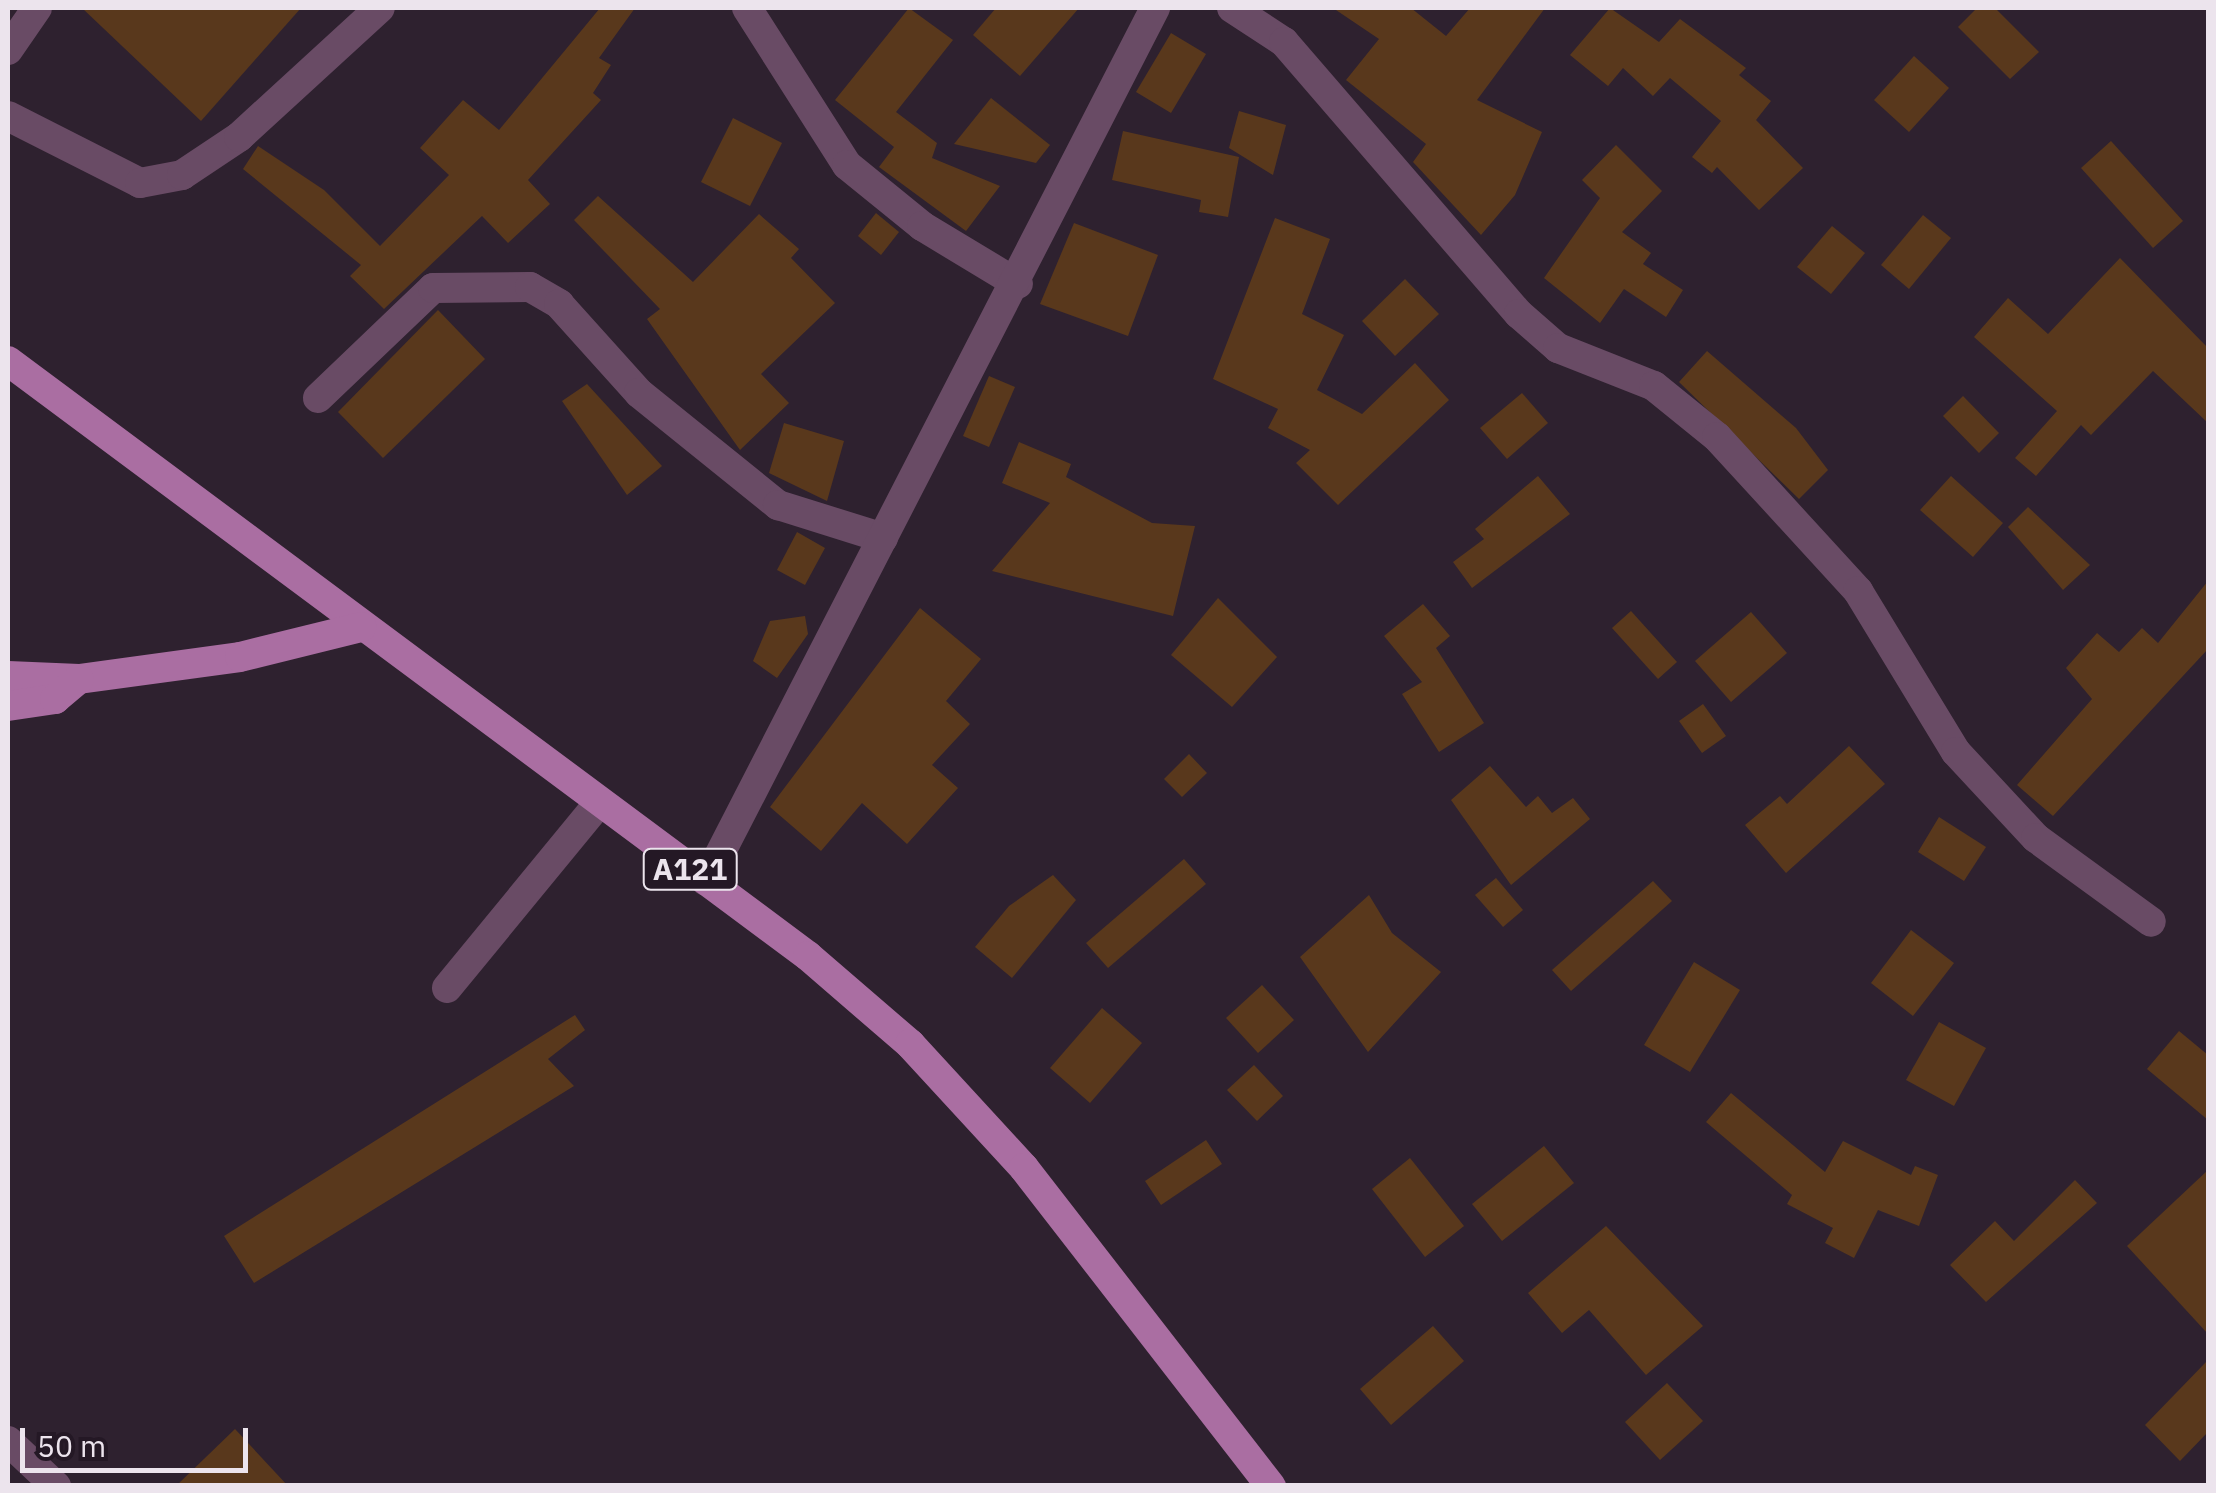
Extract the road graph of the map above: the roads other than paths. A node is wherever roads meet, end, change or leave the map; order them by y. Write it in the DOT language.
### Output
graph roads {
  1 [pos="37,8"];
  2 [pos="380,8"];
  3 [pos="747,8"];
  4 [pos="1155,8"];
  5 [pos="1232,8"];
  6 [pos="8,50"];
  7 [pos="8,116"];
  8 [pos="1018,284"];
  9 [pos="8,361"];
  10 [pos="318,398"];
  11 [pos="883,538"];
  12 [pos="362,627"];
  13 [pos="8,676"];
  14 [pos="79,679"];
  15 [pos="8,706"];
  16 [pos="599,803"];
  17 [pos="706,881"];
  18 [pos="2151,922"];
  19 [pos="447,988"];
  20 [pos="8,1441"];
  21 [pos="56,1486"];
  22 [pos="1271,1486"];
  1 -- 6 [label="street"];
  2 -- 7 [label="street"];
  3 -- 8 [label="street"];
  4 -- 8 [label="street"];
  5 -- 18 [label="street"];
  8 -- 11 [label="street"];
  9 -- 12 [label="main road, A121"];
  10 -- 11 [label="street"];
  11 -- 17 [label="street"];
  12 -- 14 [label="main road"];
  12 -- 16 [label="main road, A121"];
  13 -- 14 [label="main road"];
  14 -- 15 [label="main road"];
  16 -- 17 [label="main road, A121"];
  16 -- 19 [label="street"];
  17 -- 22 [label="main road, A121"];
  20 -- 21 [label="street"];
}
